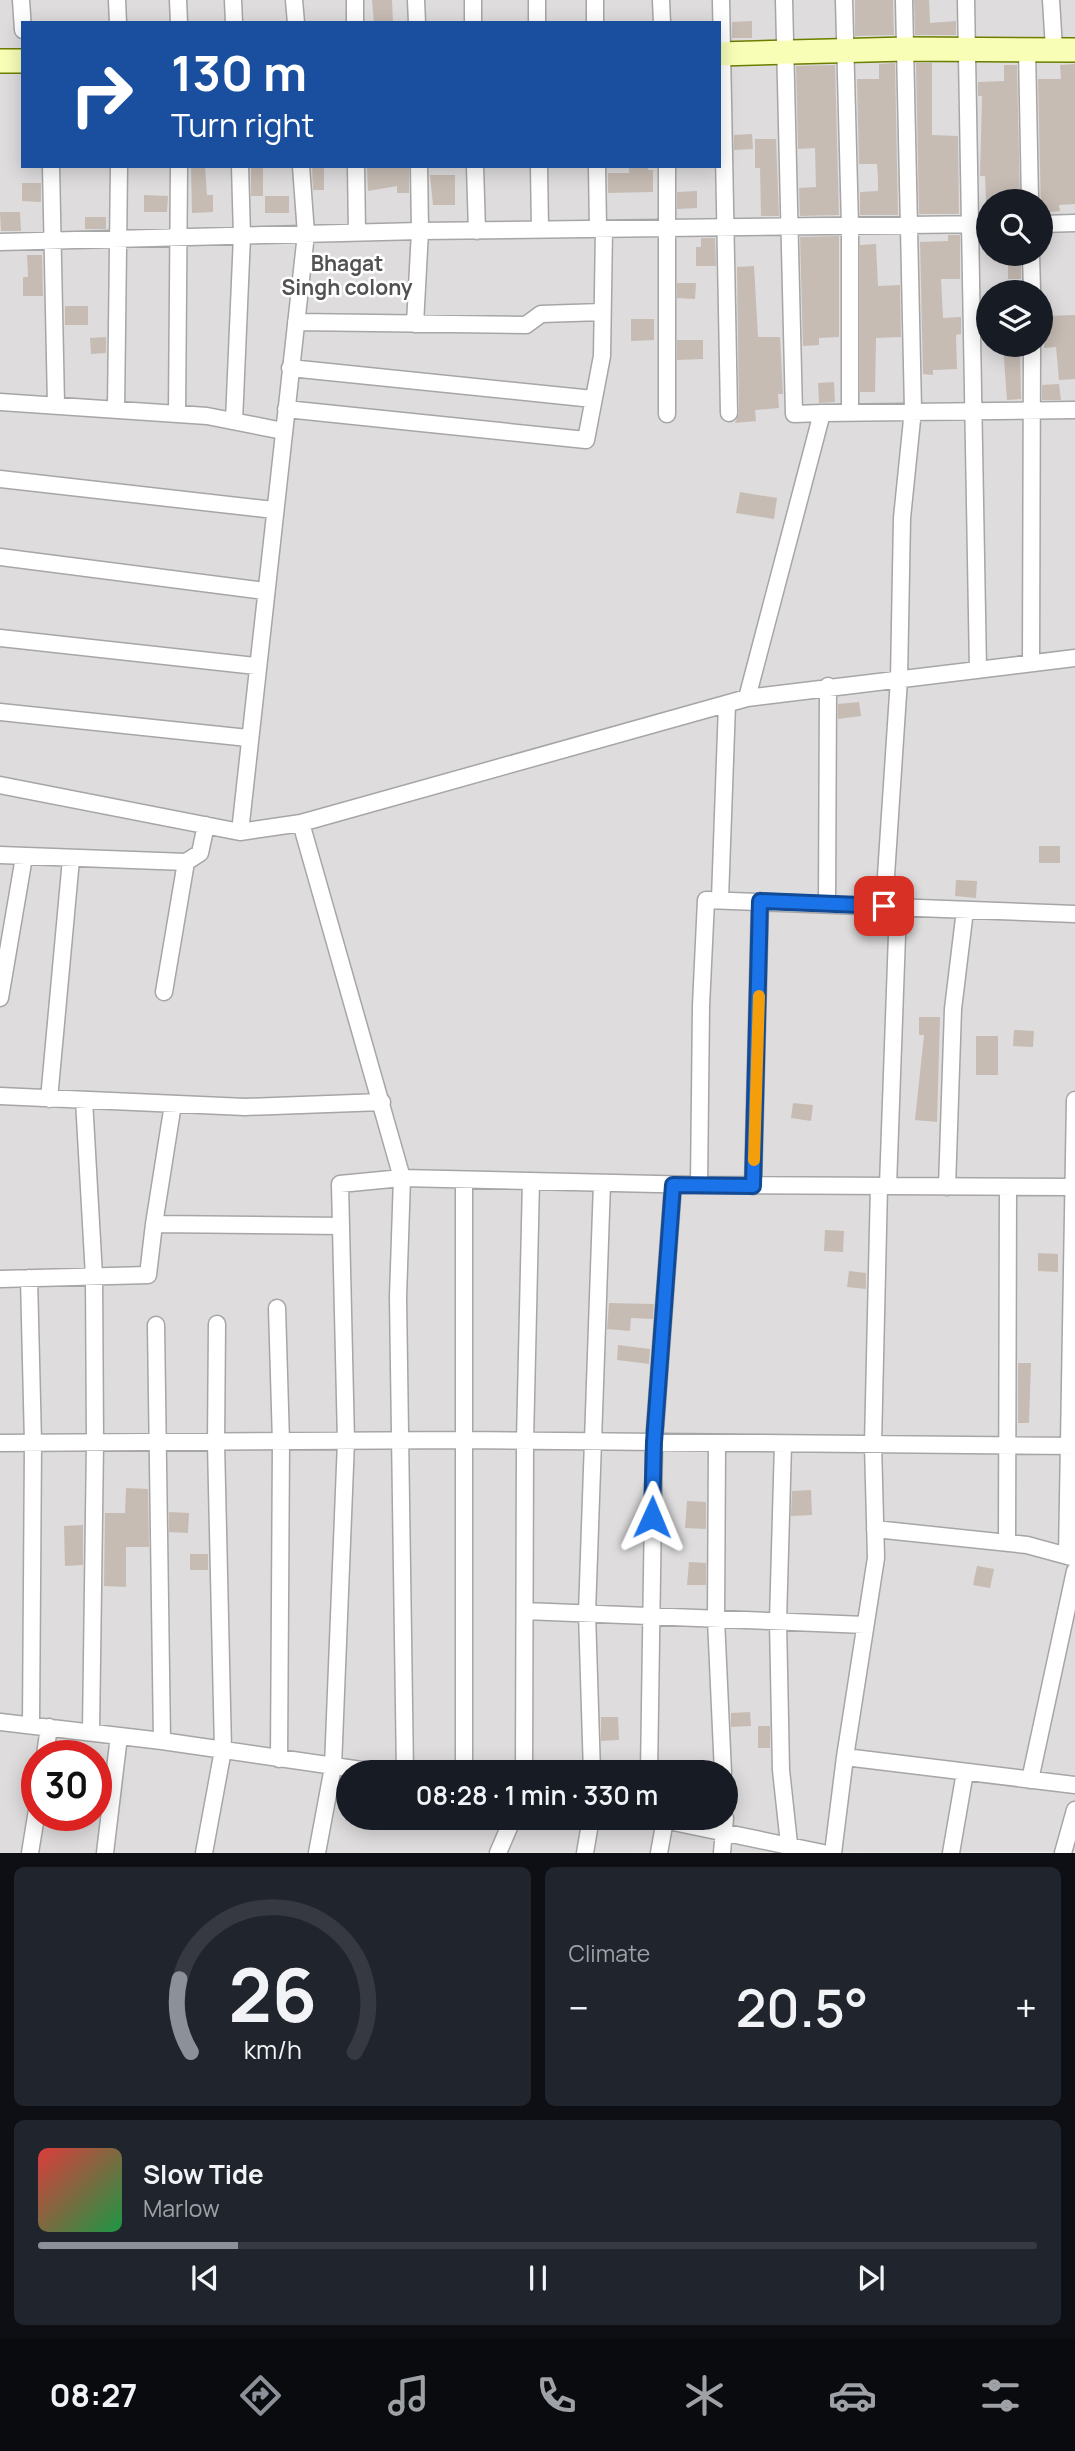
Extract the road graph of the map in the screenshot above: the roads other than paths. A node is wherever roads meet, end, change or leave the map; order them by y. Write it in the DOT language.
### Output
graph roads {
  1 [pos="21,0"];
  2 [pos="117,0"];
  3 [pos="178,0"];
  4 [pos="233,0"];
  5 [pos="295,0"];
  6 [pos="355,0"];
  7 [pos="416,0"];
  8 [pos="473,0"];
  9 [pos="537,0"];
  10 [pos="595,0"];
  11 [pos="661,0"];
  12 [pos="720,0"];
  13 [pos="784,0"];
  14 [pos="844,0"];
  15 [pos="904,0"];
  16 [pos="966,0"];
  17 [pos="1051,0"];
  18 [pos="22,21"];
  19 [pos="118,21"];
  20 [pos="179,21"];
  21 [pos="234,21"];
  22 [pos="296,21"];
  23 [pos="355,21"];
  24 [pos="416,21"];
  25 [pos="473,21"];
  26 [pos="537,21"];
  27 [pos="595,21"];
  28 [pos="662,21"];
  29 [pos="720,21"];
  30 [pos="970,48"];
  31 [pos="906,49"];
  32 [pos="1027,50"];
  33 [pos="1065,50"];
  34 [pos="844,52"];
  35 [pos="787,53"];
  36 [pos="721,54"];
  37 [pos="0,61"];
  38 [pos="21,61"];
  39 [pos="51,168"];
  40 [pos="119,168"];
  41 [pos="179,168"];
  42 [pos="240,168"];
  43 [pos="301,168"];
  44 [pos="356,168"];
  45 [pos="419,168"];
  46 [pos="475,168"];
  47 [pos="539,168"];
  48 [pos="597,168"];
  49 [pos="667,168"];
  50 [pos="1030,189"];
  51 [pos="1075,223"];
  52 [pos="971,224"];
  53 [pos="976,224"];
  54 [pos="1053,224"];
  55 [pos="850,225"];
  56 [pos="787,226"];
  57 [pos="908,227"];
  58 [pos="669,228"];
  59 [pos="601,229"];
  60 [pos="723,229"];
  61 [pos="540,230"];
  62 [pos="477,231"];
  63 [pos="421,232"];
  64 [pos="357,233"];
  65 [pos="306,234"];
  66 [pos="243,236"];
  67 [pos="178,238"];
  68 [pos="118,239"];
  69 [pos="52,241"];
  70 [pos="0,242"];
  71 [pos="602,312"];
  72 [pos="296,323"];
  73 [pos="415,324"];
  74 [pos="1032,357"];
  75 [pos="290,368"];
  76 [pos="593,399"];
  77 [pos="0,402"];
  78 [pos="56,405"];
  79 [pos="116,409"];
  80 [pos="286,409"];
  81 [pos="1075,410"];
  82 [pos="913,411"];
  83 [pos="1033,411"];
  84 [pos="973,412"];
  85 [pos="729,413"];
  86 [pos="822,413"];
  87 [pos="850,413"];
  88 [pos="177,414"];
  89 [pos="667,414"];
  90 [pos="234,421"];
  91 [pos="283,431"];
  92 [pos="0,479"];
  93 [pos="274,510"];
  94 [pos="0,557"];
  95 [pos="265,591"];
  96 [pos="0,638"];
  97 [pos="1075,658"];
  98 [pos="1031,663"];
  99 [pos="256,666"];
  100 [pos="978,670"];
  101 [pos="899,680"];
  102 [pos="828,686"];
  103 [pos="747,698"];
  104 [pos="727,704"];
  105 [pos="0,712"];
  106 [pos="248,738"];
  107 [pos="0,785"];
  108 [pos="301,824"];
  109 [pos="206,825"];
  110 [pos="240,832"];
  111 [pos="0,855"];
  112 [pos="24,857"];
  113 [pos="71,859"];
  114 [pos="186,862"];
  115 [pos="720,899"];
  116 [pos="760,901"];
  117 [pos="827,904"];
  118 [pos="891,906"];
  119 [pos="965,909"];
  120 [pos="1075,914"];
  121 [pos="164,992"];
  122 [pos="0,998"];
  123 [pos="0,1097"];
  124 [pos="49,1099"];
  125 [pos="83,1100"];
  126 [pos="1075,1100"];
  127 [pos="382,1102"];
  128 [pos="173,1104"];
  129 [pos="402,1178"];
  130 [pos="464,1180"];
  131 [pos="531,1181"];
  132 [pos="602,1183"];
  133 [pos="673,1185"];
  134 [pos="699,1185"];
  135 [pos="753,1186"];
  136 [pos="883,1186"];
  137 [pos="947,1187"];
  138 [pos="1008,1187"];
  139 [pos="1074,1187"];
  140 [pos="155,1224"];
  141 [pos="341,1226"];
  142 [pos="94,1276"];
  143 [pos="29,1278"];
  144 [pos="0,1279"];
  145 [pos="277,1308"];
  146 [pos="218,1324"];
  147 [pos="156,1325"];
  148 [pos="466,1440"];
  149 [pos="346,1441"];
  150 [pos="526,1441"];
  151 [pos="593,1441"];
  152 [pos="281,1442"];
  153 [pos="400,1442"];
  154 [pos="654,1442"];
  155 [pos="0,1443"];
  156 [pos="33,1443"];
  157 [pos="96,1443"];
  158 [pos="156,1443"];
  159 [pos="216,1443"];
  160 [pos="717,1443"];
  161 [pos="783,1444"];
  162 [pos="873,1444"];
  163 [pos="1006,1445"];
  164 [pos="1072,1446"];
  165 [pos="875,1529"];
  166 [pos="1007,1543"];
  167 [pos="1071,1557"];
  168 [pos="1075,1571"];
  169 [pos="525,1611"];
  170 [pos="587,1613"];
  171 [pos="650,1616"];
  172 [pos="716,1619"];
  173 [pos="778,1621"];
  174 [pos="865,1625"];
  175 [pos="0,1722"];
  176 [pos="31,1725"];
  177 [pos="49,1727"];
  178 [pos="91,1732"];
  179 [pos="119,1736"];
  180 [pos="47,1740"];
  181 [pos="162,1741"];
  182 [pos="223,1750"];
  183 [pos="845,1757"];
  184 [pos="279,1759"];
  185 [pos="404,1760"];
  186 [pos="464,1760"];
  187 [pos="524,1760"];
  188 [pos="592,1760"];
  189 [pos="649,1760"];
  190 [pos="722,1760"];
  191 [pos="333,1767"];
  192 [pos="336,1767"];
  193 [pos="965,1772"];
  194 [pos="1031,1780"];
  195 [pos="1075,1785"];
  196 [pos="1075,1810"];
  197 [pos="508,1830"];
  198 [pos="589,1830"];
  199 [pos="659,1830"];
  200 [pos="705,1830"];
  201 [pos="726,1830"];
  202 [pos="34,1831"];
  203 [pos="726,1835"];
  204 [pos="791,1850"];
  205 [pos="30,1853"];
  206 [pos="106,1853"];
  207 [pos="204,1853"];
  208 [pos="317,1853"];
  209 [pos="498,1853"];
  210 [pos="584,1853"];
  211 [pos="659,1853"];
  212 [pos="722,1853"];
  213 [pos="823,1853"];
  214 [pos="833,1853"];
  215 [pos="951,1853"];
  216 [pos="1063,1853"];
  1 -- 18 [label="street"];
  2 -- 19 [label="street"];
  3 -- 20 [label="street"];
  4 -- 21 [label="street"];
  5 -- 22 [label="street"];
  6 -- 23 [label="street"];
  7 -- 24 [label="street"];
  8 -- 25 [label="street"];
  9 -- 26 [label="street"];
  10 -- 27 [label="street"];
  11 -- 28 [label="street"];
  12 -- 29 [label="street"];
  13 -- 35 [label="street"];
  14 -- 34 [label="street"];
  15 -- 31 [label="street"];
  16 -- 30 [label="street"];
  17 -- 33 [label="street"];
  30 -- 31 [label="street"];
  30 -- 32 [label="street"];
  30 -- 52 [label="street"];
  31 -- 34 [label="street"];
  31 -- 57 [label="street"];
  32 -- 33 [label="street"];
  32 -- 50 [label="street"];
  34 -- 35 [label="street"];
  34 -- 55 [label="street"];
  35 -- 36 [label="street"];
  35 -- 56 [label="street"];
  36 -- 60 [label="street"];
  37 -- 38 [label="street"];
  39 -- 69 [label="street"];
  40 -- 68 [label="street"];
  41 -- 67 [label="street"];
  42 -- 66 [label="street"];
  43 -- 65 [label="street"];
  44 -- 64 [label="street"];
  45 -- 63 [label="street"];
  46 -- 62 [label="street"];
  47 -- 61 [label="street"];
  48 -- 59 [label="street"];
  49 -- 58 [label="street"];
  51 -- 54 [label="street"];
  52 -- 53 [label="street"];
  52 -- 57 [label="street"];
  52 -- 84 [label="street"];
  55 -- 56 [label="street"];
  55 -- 57 [label="street"];
  55 -- 87 [label="street"];
  56 -- 60 [label="street"];
  56 -- 86 [label="street"];
  57 -- 82 [label="street"];
  58 -- 59 [label="street"];
  58 -- 60 [label="street"];
  58 -- 89 [label="street"];
  59 -- 61 [label="street"];
  59 -- 71 [label="street"];
  60 -- 85 [label="street"];
  61 -- 62 [label="street"];
  62 -- 63 [label="street"];
  63 -- 64 [label="street"];
  63 -- 73 [label="street"];
  64 -- 65 [label="street"];
  65 -- 66 [label="street"];
  65 -- 72 [label="street"];
  66 -- 67 [label="street"];
  66 -- 90 [label="street"];
  67 -- 68 [label="street"];
  67 -- 88 [label="street"];
  68 -- 69 [label="street"];
  68 -- 79 [label="street"];
  69 -- 70 [label="street"];
  69 -- 78 [label="street"];
  71 -- 73 [label="street"];
  71 -- 76 [label="street"];
  72 -- 73 [label="street"];
  72 -- 75 [label="street"];
  74 -- 83 [label="street"];
  75 -- 76 [label="street"];
  75 -- 80 [label="street"];
  76 -- 80 [label="street"];
  77 -- 78 [label="street"];
  78 -- 79 [label="street"];
  79 -- 88 [label="street"];
  80 -- 91 [label="street"];
  81 -- 83 [label="street"];
  82 -- 84 [label="street"];
  82 -- 87 [label="street"];
  82 -- 101 [label="street"];
  83 -- 84 [label="street"];
  83 -- 98 [label="street"];
  84 -- 100 [label="street"];
  86 -- 87 [label="street"];
  86 -- 103 [label="street"];
  88 -- 90 [label="street"];
  90 -- 91 [label="street"];
  91 -- 93 [label="street"];
  92 -- 93 [label="street"];
  93 -- 95 [label="street"];
  94 -- 95 [label="street"];
  95 -- 99 [label="street"];
  96 -- 99 [label="street"];
  97 -- 98 [label="street"];
  98 -- 100 [label="street"];
  99 -- 106 [label="street"];
  100 -- 101 [label="street"];
  101 -- 102 [label="street"];
  101 -- 118 [label="street"];
  102 -- 103 [label="street"];
  102 -- 117 [label="street"];
  103 -- 104 [label="street"];
  104 -- 108 [label="street"];
  104 -- 115 [label="street"];
  105 -- 106 [label="street"];
  106 -- 110 [label="street"];
  107 -- 109 [label="street"];
  108 -- 110 [label="street"];
  108 -- 127 [label="street"];
  109 -- 110 [label="street"];
  109 -- 114 [label="street"];
  111 -- 112 [label="street"];
  112 -- 113 [label="street"];
  112 -- 122 [label="street"];
  113 -- 114 [label="street"];
  113 -- 124 [label="street"];
  114 -- 121 [label="street"];
  115 -- 116 [label="street"];
  115 -- 134 [label="street"];
  116 -- 117 [label="street"];
  116 -- 135 [label="street"];
  117 -- 118 [label="street"];
  118 -- 119 [label="street"];
  118 -- 136 [label="street"];
  119 -- 120 [label="street"];
  119 -- 137 [label="street"];
  123 -- 124 [label="street"];
  124 -- 125 [label="street"];
  125 -- 128 [label="street"];
  125 -- 142 [label="street"];
  126 -- 139 [label="street"];
  127 -- 128 [label="street"];
  127 -- 129 [label="street"];
  128 -- 140 [label="street"];
  129 -- 130 [label="street"];
  129 -- 141 [label="street"];
  129 -- 153 [label="street"];
  130 -- 131 [label="street"];
  130 -- 148 [label="street"];
  131 -- 132 [label="street"];
  131 -- 150 [label="street"];
  132 -- 133 [label="street"];
  132 -- 151 [label="street"];
  133 -- 134 [label="street"];
  133 -- 154 [label="street"];
  134 -- 135 [label="street"];
  135 -- 136 [label="street"];
  136 -- 137 [label="street"];
  136 -- 162 [label="street"];
  137 -- 138 [label="street"];
  138 -- 139 [label="street"];
  138 -- 163 [label="street"];
  139 -- 164 [label="street"];
  140 -- 141 [label="street"];
  140 -- 142 [label="street"];
  141 -- 149 [label="street"];
  142 -- 143 [label="street"];
  142 -- 157 [label="street"];
  143 -- 144 [label="street"];
  143 -- 156 [label="street"];
  145 -- 152 [label="street"];
  146 -- 159 [label="street"];
  147 -- 158 [label="street"];
  148 -- 150 [label="street"];
  148 -- 153 [label="street"];
  148 -- 186 [label="street"];
  149 -- 152 [label="street"];
  149 -- 153 [label="street"];
  149 -- 191 [label="street"];
  150 -- 151 [label="street"];
  150 -- 169 [label="street"];
  151 -- 154 [label="street"];
  151 -- 170 [label="street"];
  152 -- 159 [label="street"];
  152 -- 184 [label="street"];
  153 -- 185 [label="street"];
  154 -- 160 [label="street"];
  154 -- 171 [label="street"];
  155 -- 156 [label="street"];
  156 -- 157 [label="street"];
  156 -- 176 [label="street"];
  157 -- 158 [label="street"];
  157 -- 178 [label="street"];
  158 -- 159 [label="street"];
  158 -- 181 [label="street"];
  159 -- 182 [label="street"];
  160 -- 161 [label="street"];
  160 -- 172 [label="street"];
  161 -- 162 [label="street"];
  161 -- 173 [label="street"];
  162 -- 163 [label="street"];
  162 -- 165 [label="street"];
  163 -- 164 [label="street"];
  163 -- 166 [label="street"];
  164 -- 167 [label="street"];
  165 -- 166 [label="street"];
  165 -- 174 [label="street"];
  166 -- 167 [label="street"];
  168 -- 194 [label="street"];
  169 -- 170 [label="street"];
  169 -- 187 [label="street"];
  170 -- 171 [label="street"];
  170 -- 188 [label="street"];
  171 -- 172 [label="street"];
  171 -- 189 [label="street"];
  172 -- 173 [label="street"];
  172 -- 190 [label="street"];
  173 -- 174 [label="street"];
  173 -- 204 [label="street"];
  174 -- 183 [label="street"];
  175 -- 176 [label="street"];
  176 -- 177 [label="street"];
  177 -- 178 [label="street"];
  177 -- 180 [label="street"];
  178 -- 179 [label="street"];
  179 -- 181 [label="street"];
  179 -- 206 [label="street"];
  181 -- 182 [label="street"];
  182 -- 184 [label="street"];
  182 -- 207 [label="street"];
  183 -- 193 [label="street"];
  183 -- 214 [label="street"];
  184 -- 191 [label="street"];
  191 -- 192 [label="street"];
  191 -- 208 [label="street"];
  193 -- 194 [label="street"];
  193 -- 215 [label="street"];
  194 -- 195 [label="street"];
  196 -- 216 [label="street"];
  197 -- 209 [label="street"];
  198 -- 210 [label="street"];
  199 -- 211 [label="street"];
  200 -- 203 [label="street"];
  201 -- 203 [label="street"];
  202 -- 205 [label="street"];
  203 -- 204 [label="street"];
  203 -- 212 [label="street"];
  204 -- 213 [label="street"];
}
